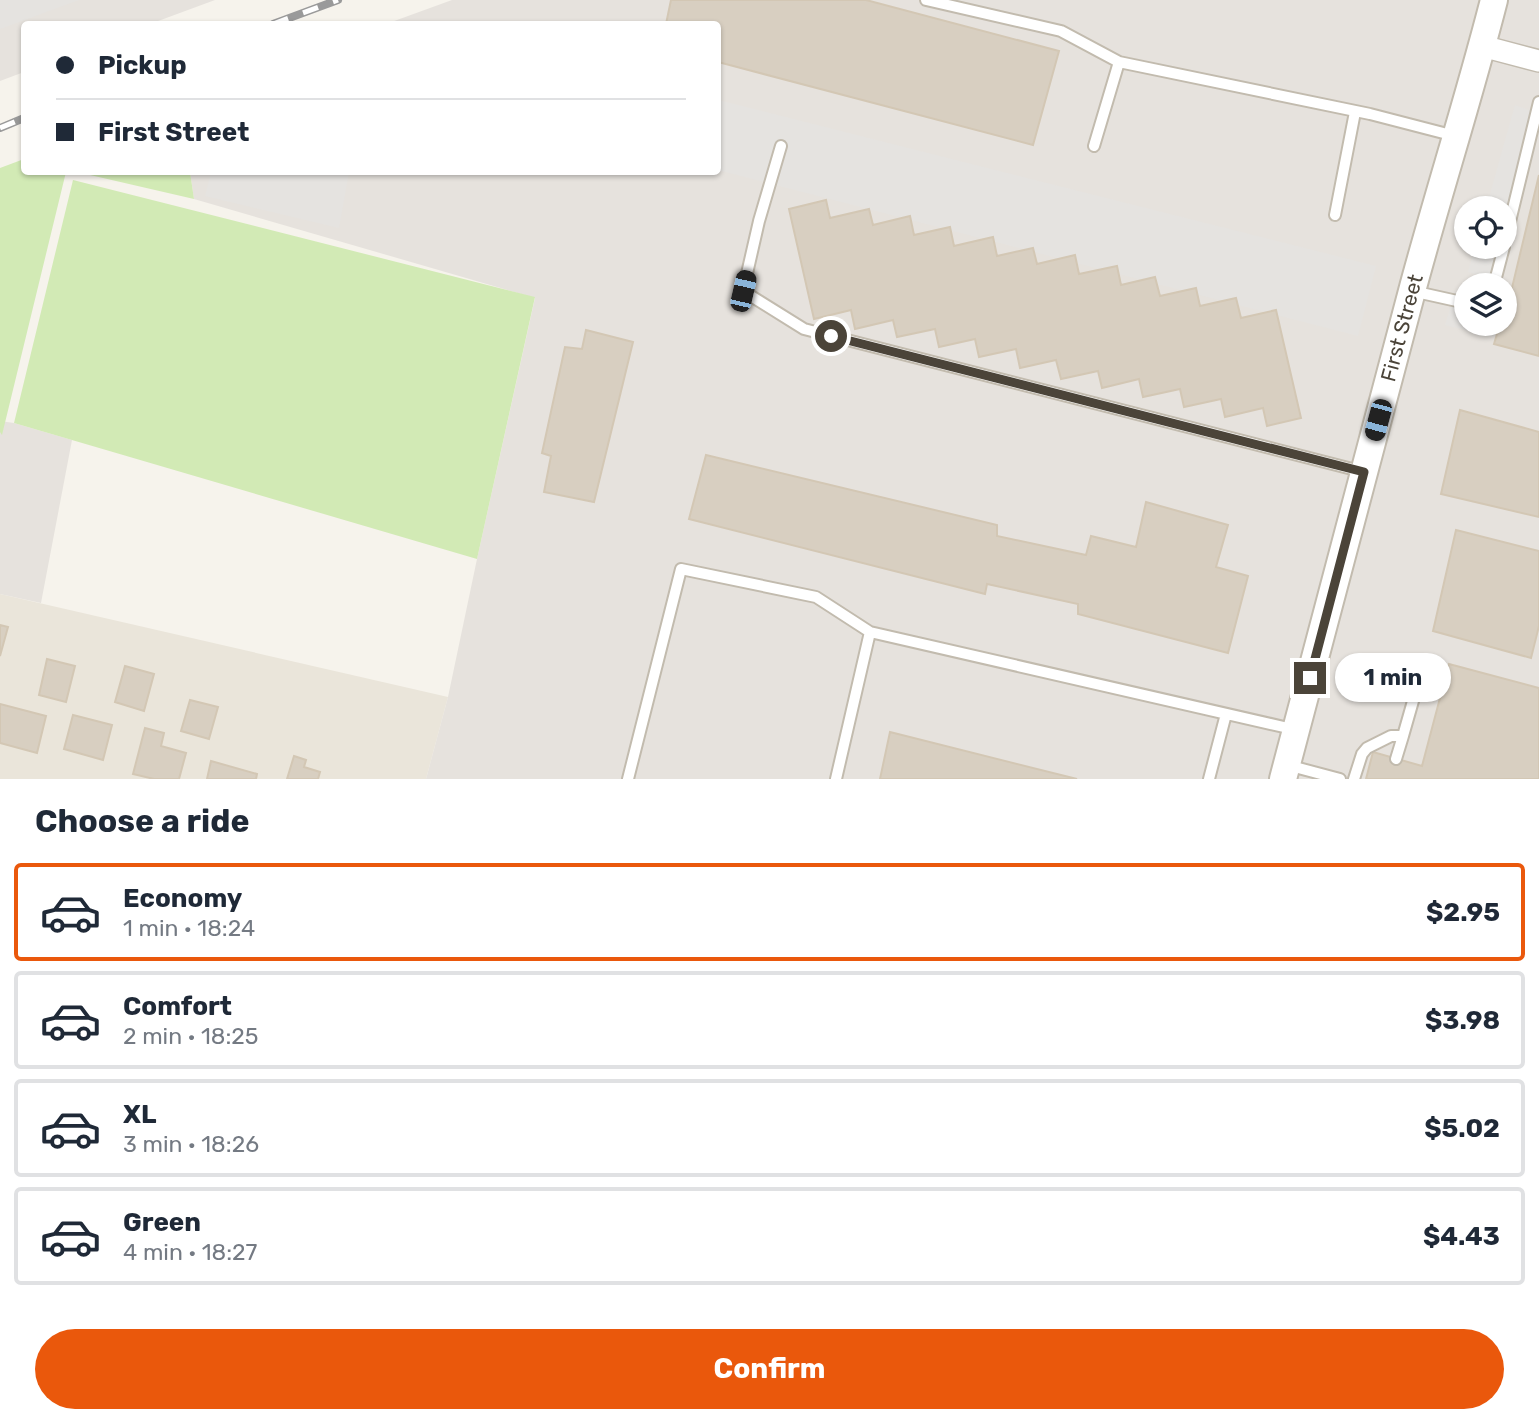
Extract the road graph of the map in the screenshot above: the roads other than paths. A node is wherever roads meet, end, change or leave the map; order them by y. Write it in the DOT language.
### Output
graph roads {
  1 [pos="926,0"];
  2 [pos="1494,0"];
  3 [pos="1482,47"];
  4 [pos="1539,61"];
  5 [pos="1119,62"];
  6 [pos="1539,102"];
  7 [pos="1355,111"];
  8 [pos="1455,136"];
  9 [pos="782,145"];
  10 [pos="1094,146"];
  11 [pos="1516,196"];
  12 [pos="1335,215"];
  13 [pos="1412,291"];
  14 [pos="1454,300"];
  15 [pos="1364,472"];
  16 [pos="870,632"];
  17 [pos="1376,683"];
  18 [pos="1226,714"];
  19 [pos="1297,730"];
  20 [pos="1403,736"];
  21 [pos="1396,758"];
  22 [pos="1285,772"];
  23 [pos="628,779"];
  24 [pos="836,779"];
  25 [pos="1209,779"];
  26 [pos="1340,779"];
  27 [pos="1354,779"];
  1 -- 5 [label="lane"];
  2 -- 3 [label="street, First Street"];
  3 -- 4 [label="street"];
  3 -- 8 [label="street, First Street"];
  5 -- 7 [label="lane"];
  5 -- 10 [label="lane"];
  6 -- 11 [label="lane"];
  7 -- 8 [label="lane"];
  7 -- 12 [label="lane"];
  8 -- 13 [label="street, First Street"];
  9 -- 15 [label="lane"];
  13 -- 14 [label="lane"];
  13 -- 15 [label="street, First Street"];
  15 -- 19 [label="street, First Street"];
  16 -- 18 [label="lane"];
  16 -- 23 [label="lane"];
  16 -- 24 [label="lane"];
  17 -- 20 [label="lane"];
  18 -- 19 [label="lane"];
  18 -- 25 [label="lane"];
  19 -- 22 [label="street, First Street"];
  20 -- 21 [label="lane"];
  20 -- 27 [label="lane"];
  22 -- 26 [label="lane"];
}
